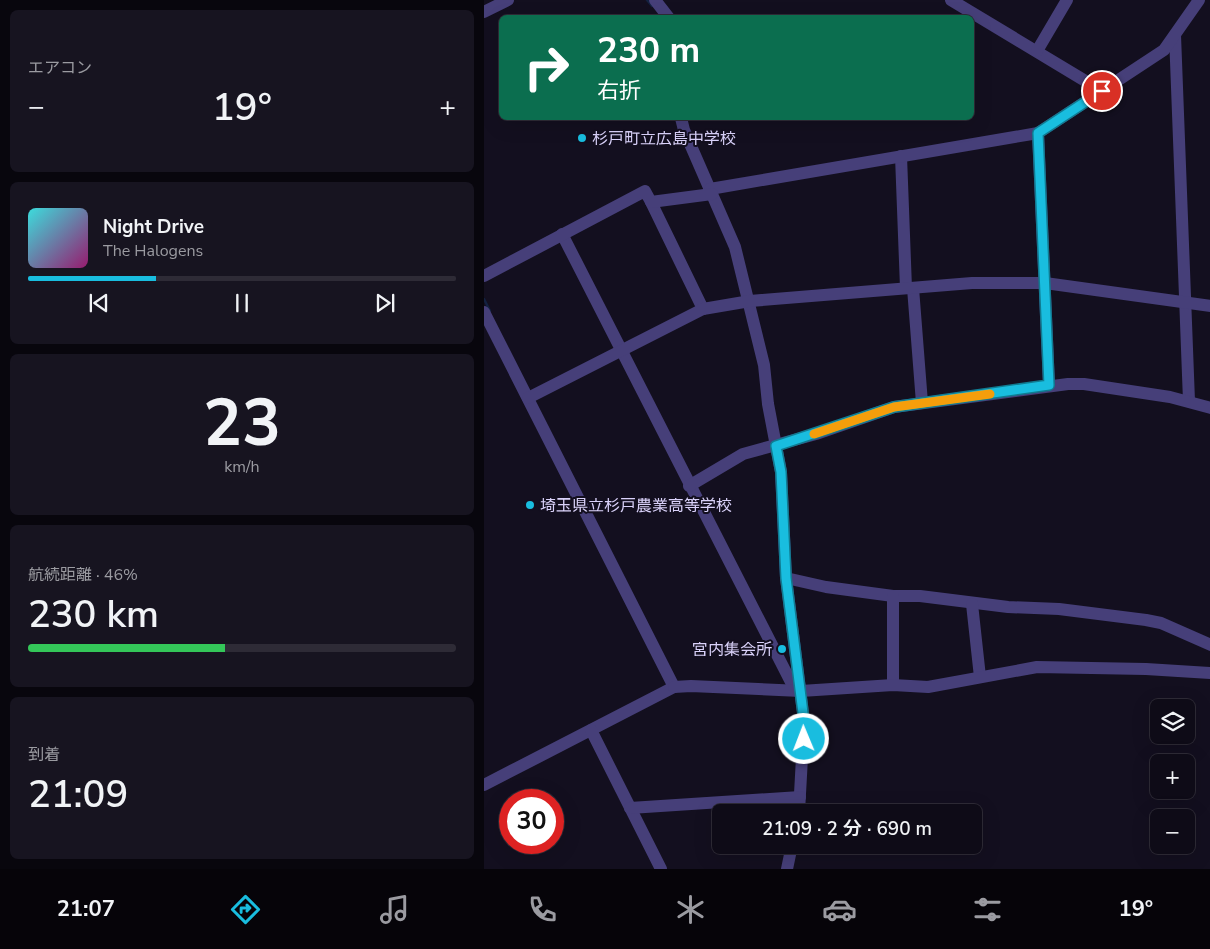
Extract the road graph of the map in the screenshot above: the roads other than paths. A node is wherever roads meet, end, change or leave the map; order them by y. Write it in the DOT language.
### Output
graph roads {
  1 [pos="508,0"];
  2 [pos="655,0"];
  3 [pos="951,0"];
  4 [pos="1067,0"];
  5 [pos="1199,0"];
  6 [pos="484,12"];
  7 [pos="667,15"];
  8 [pos="1175,35"];
  9 [pos="1037,52"];
  10 [pos="1102,91"];
  11 [pos="682,120"];
  12 [pos="1038,133"];
  13 [pos="901,156"];
  14 [pos="711,192"];
  15 [pos="651,202"];
  16 [pos="562,234"];
  17 [pos="484,276"];
  18 [pos="1045,283"];
  19 [pos="910,288"];
  20 [pos="750,301"];
  21 [pos="1186,302"];
  22 [pos="1210,306"];
  23 [pos="703,309"];
  24 [pos="484,312"];
  25 [pos="620,351"];
  26 [pos="1049,385"];
  27 [pos="528,398"];
  28 [pos="1189,401"];
  29 [pos="922,403"];
  30 [pos="1210,408"];
  31 [pos="776,446"];
  32 [pos="689,486"];
  33 [pos="786,578"];
  34 [pos="893,596"];
  35 [pos="972,604"];
  36 [pos="1210,645"];
  37 [pos="1210,673"];
  38 [pos="980,677"];
  39 [pos="893,685"];
  40 [pos="674,687"];
  41 [pos="798,690"];
  42 [pos="592,730"];
  43 [pos="484,785"];
  44 [pos="800,797"];
  45 [pos="800,804"];
  46 [pos="630,808"];
  47 [pos="790,854"];
  48 [pos="661,869"];
  49 [pos="787,869"];
  1 -- 6 [label="street"];
  2 -- 7 [label="street"];
  3 -- 9 [label="street"];
  4 -- 9 [label="street"];
  5 -- 8 [label="street"];
  8 -- 10 [label="street"];
  8 -- 21 [label="street"];
  9 -- 10 [label="street"];
  10 -- 12 [label="street"];
  11 -- 14 [label="street"];
  12 -- 13 [label="street"];
  12 -- 18 [label="street"];
  13 -- 14 [label="street"];
  13 -- 19 [label="street"];
  14 -- 15 [label="street"];
  14 -- 20 [label="street"];
  15 -- 16 [label="street"];
  15 -- 23 [label="street"];
  16 -- 17 [label="street"];
  16 -- 25 [label="street"];
  18 -- 19 [label="street"];
  18 -- 21 [label="street"];
  18 -- 26 [label="street"];
  19 -- 20 [label="street"];
  19 -- 29 [label="street"];
  20 -- 23 [label="street"];
  20 -- 31 [label="street"];
  21 -- 22 [label="street"];
  21 -- 28 [label="street"];
  23 -- 25 [label="street"];
  24 -- 27 [label="street"];
  25 -- 27 [label="street"];
  25 -- 32 [label="street"];
  26 -- 28 [label="street"];
  26 -- 29 [label="street"];
  27 -- 40 [label="street"];
  28 -- 30 [label="street"];
  29 -- 31 [label="street"];
  31 -- 32 [label="street"];
  31 -- 33 [label="street"];
  32 -- 41 [label="street"];
  33 -- 34 [label="street"];
  33 -- 41 [label="street"];
  34 -- 35 [label="street"];
  34 -- 39 [label="street"];
  35 -- 36 [label="street"];
  35 -- 38 [label="street"];
  37 -- 38 [label="street"];
  38 -- 39 [label="street"];
  39 -- 41 [label="street"];
  40 -- 41 [label="street"];
  40 -- 42 [label="street"];
  41 -- 44 [label="street"];
  42 -- 43 [label="street"];
  42 -- 46 [label="street"];
  44 -- 45 [label="street"];
  44 -- 46 [label="street"];
  46 -- 48 [label="street"];
  47 -- 49 [label="street"];
}
